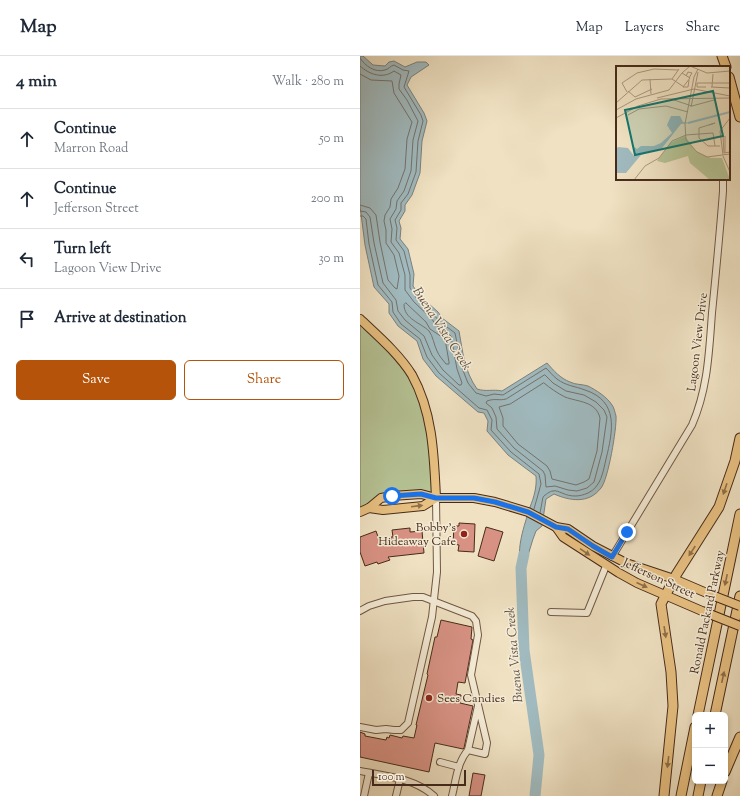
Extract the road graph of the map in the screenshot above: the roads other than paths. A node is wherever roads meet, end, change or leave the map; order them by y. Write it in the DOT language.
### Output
graph roads {
  1 [pos="722,56"];
  2 [pos="726,66"];
  3 [pos="730,81"];
  4 [pos="740,117"];
  5 [pos="723,180"];
  6 [pos="360,319"];
  7 [pos="740,438"];
  8 [pos="436,498"];
  9 [pos="369,508"];
  10 [pos="360,512"];
  11 [pos="740,514"];
  12 [pos="556,527"];
  13 [pos="612,557"];
  14 [pos="606,566"];
  15 [pos="674,579"];
  16 [pos="666,595"];
  17 [pos="740,596"];
  18 [pos="433,602"];
  19 [pos="740,606"];
  20 [pos="360,611"];
  21 [pos="551,612"];
  22 [pos="740,626"];
  23 [pos="478,706"];
  24 [pos="699,712"];
  25 [pos="716,712"];
  26 [pos="360,727"];
  27 [pos="740,737"];
  28 [pos="692,742"];
  29 [pos="468,750"];
  30 [pos="440,762"];
  31 [pos="728,765"];
  32 [pos="459,767"];
  33 [pos="360,771"];
  34 [pos="369,773"];
  35 [pos="400,779"];
  36 [pos="700,784"];
  37 [pos="721,784"];
  38 [pos="364,796"];
  39 [pos="396,796"];
  40 [pos="434,796"];
  41 [pos="452,796"];
  42 [pos="664,796"];
  43 [pos="681,796"];
  44 [pos="698,796"];
  45 [pos="717,796"];
  1 -- 2 [label="highway"];
  3 -- 4 [label="highway"];
  5 -- 13 [label="street, Lagoon View Drive"];
  6 -- 8 [label="main road"];
  7 -- 15 [label="highway, one-way"];
  9 -- 8 [label="main road, one-way"];
  8 -- 9 [label="main road, Jefferson Street"];
  8 -- 12 [label="main road, Jefferson Street"];
  8 -- 18 [label="street"];
  9 -- 10 [label="main road, Jefferson Street"];
  11 -- 24 [label="highway, Ronald Packard Parkway, one-way"];
  12 -- 13 [label="main road, Jefferson Street"];
  12 -- 14 [label="main road, Jefferson Street, one-way"];
  13 -- 15 [label="main road, Jefferson Street"];
  14 -- 16 [label="main road, Jefferson Street, one-way"];
  14 -- 21 [label="street"];
  15 -- 16 [label="highway"];
  15 -- 19 [label="main road, Jefferson Street, bridge"];
  16 -- 22 [label="main road, Jefferson Street, bridge"];
  16 -- 42 [label="highway, one-way"];
  25 -- 17 [label="highway, one-way"];
  18 -- 20 [label="street"];
  18 -- 23 [label="street"];
  18 -- 26 [label="street"];
  23 -- 29 [label="street"];
  23 -- 29 [label="street"];
  27 -- 31 [label="highway"];
  28 -- 43 [label="highway"];
  29 -- 32 [label="street"];
  30 -- 32 [label="street"];
  32 -- 41 [label="street"];
  33 -- 34 [label="street"];
  34 -- 35 [label="street"];
  34 -- 38 [label="street"];
  35 -- 39 [label="street"];
  35 -- 40 [label="street"];
  36 -- 44 [label="highway"];
  37 -- 45 [label="highway"];
}
